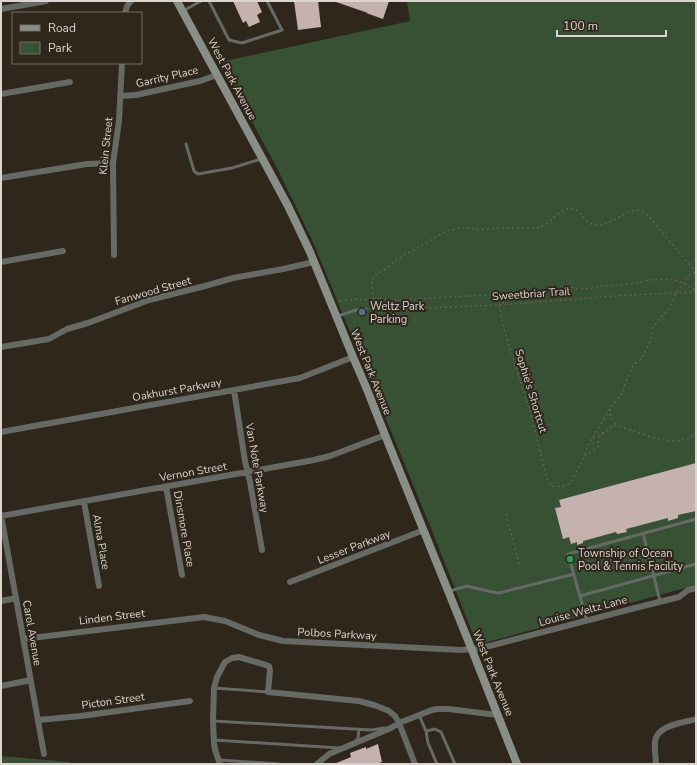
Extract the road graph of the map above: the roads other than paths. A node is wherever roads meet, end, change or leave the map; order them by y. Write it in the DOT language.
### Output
graph roads {
  1 [pos="46,1"];
  2 [pos="131,1"];
  3 [pos="178,1"];
  4 [pos="201,1"];
  5 [pos="209,1"];
  6 [pos="267,1"];
  7 [pos="1,9"];
  8 [pos="183,11"];
  9 [pos="125,12"];
  10 [pos="122,64"];
  11 [pos="217,75"];
  12 [pos="70,82"];
  13 [pos="1,94"];
  14 [pos="121,96"];
  15 [pos="186,144"];
  16 [pos="263,159"];
  17 [pos="113,164"];
  18 [pos="1,178"];
  19 [pos="63,251"];
  20 [pos="114,255"];
  21 [pos="1,262"];
  22 [pos="314,262"];
  23 [pos="366,309"];
  24 [pos="336,317"];
  25 [pos="1,347"];
  26 [pos="353,357"];
  27 [pos="234,390"];
  28 [pos="1,432"];
  29 [pos="384,435"];
  30 [pos="247,472"];
  31 [pos="166,486"];
  32 [pos="84,502"];
  33 [pos="1,516"];
  34 [pos="696,519"];
  35 [pos="424,530"];
  36 [pos="643,533"];
  37 [pos="262,550"];
  38 [pos="696,564"];
  39 [pos="574,574"];
  40 [pos="182,575"];
  41 [pos="654,576"];
  42 [pos="290,582"];
  43 [pos="99,586"];
  44 [pos="696,588"];
  45 [pos="448,592"];
  46 [pos="580,596"];
  47 [pos="16,598"];
  48 [pos="1,601"];
  49 [pos="660,601"];
  50 [pos="204,617"];
  51 [pos="587,620"];
  52 [pos="23,639"];
  53 [pos="472,650"];
  54 [pos="31,680"];
  55 [pos="1,686"];
  56 [pos="214,688"];
  57 [pos="268,692"];
  58 [pos="190,701"];
  59 [pos="420,715"];
  60 [pos="498,716"];
  61 [pos="696,719"];
  62 [pos="38,720"];
  63 [pos="213,721"];
  64 [pos="399,723"];
  65 [pos="359,729"];
  66 [pos="426,731"];
  67 [pos="214,740"];
  68 [pos="353,744"];
  69 [pos="342,748"];
  70 [pos="44,754"];
  71 [pos="219,762"];
  72 [pos="279,764"];
  73 [pos="317,764"];
  74 [pos="415,764"];
  75 [pos="437,764"];
  76 [pos="455,764"];
  77 [pos="517,764"];
  78 [pos="656,764"];
  1 -- 7 [label="street"];
  2 -- 9 [label="street"];
  3 -- 8 [label="street, West Park Avenue"];
  4 -- 8 [label="lane"];
  5 -- 6 [label="lane"];
  8 -- 11 [label="street, West Park Avenue"];
  10 -- 14 [label="street, Klein Street"];
  11 -- 14 [label="street, Garrity Place"];
  11 -- 16 [label="street, West Park Avenue"];
  12 -- 13 [label="street"];
  14 -- 17 [label="street, Klein Street"];
  15 -- 16 [label="lane"];
  16 -- 22 [label="street, West Park Avenue"];
  17 -- 18 [label="street"];
  17 -- 20 [label="street, Klein Street"];
  19 -- 21 [label="street"];
  22 -- 24 [label="street, West Park Avenue"];
  22 -- 25 [label="street, Fanwood Street"];
  23 -- 24 [label="lane"];
  24 -- 26 [label="street, West Park Avenue"];
  26 -- 27 [label="street, Oakhurst Parkway"];
  26 -- 29 [label="street, West Park Avenue"];
  27 -- 28 [label="street, Oakhurst Parkway"];
  27 -- 30 [label="street, Van Note Parkway"];
  29 -- 30 [label="street, Vernon Street"];
  29 -- 35 [label="street, West Park Avenue"];
  30 -- 31 [label="street, Vernon Street"];
  30 -- 37 [label="street, Van Note Parkway"];
  31 -- 32 [label="street, Vernon Street"];
  31 -- 40 [label="street, Dinsmore Place"];
  32 -- 33 [label="street, Vernon Street"];
  32 -- 43 [label="street, Alma Place"];
  33 -- 47 [label="street, Carol Avenue"];
  34 -- 36 [label="lane"];
  35 -- 42 [label="street, Lesser Parkway"];
  35 -- 45 [label="street, West Park Avenue"];
  36 -- 39 [label="lane"];
  36 -- 41 [label="lane"];
  38 -- 41 [label="lane"];
  39 -- 45 [label="lane"];
  39 -- 46 [label="lane"];
  41 -- 46 [label="lane"];
  41 -- 49 [label="lane"];
  44 -- 49 [label="street, Louise Weltz Lane"];
  45 -- 53 [label="street, West Park Avenue"];
  46 -- 51 [label="lane"];
  47 -- 48 [label="street"];
  47 -- 52 [label="street, Carol Avenue"];
  49 -- 51 [label="street, Louise Weltz Lane"];
  50 -- 52 [label="street, Linden Street"];
  50 -- 53 [label="street, Polbos Parkway"];
  51 -- 53 [label="street, Louise Weltz Lane"];
  52 -- 54 [label="street, Carol Avenue"];
  53 -- 60 [label="street, West Park Avenue"];
  54 -- 55 [label="street"];
  54 -- 62 [label="street, Carol Avenue"];
  56 -- 57 [label="lane"];
  56 -- 57 [label="street"];
  56 -- 63 [label="street"];
  57 -- 64 [label="street"];
  58 -- 62 [label="street, Picton Street"];
  59 -- 60 [label="street"];
  59 -- 64 [label="street"];
  59 -- 66 [label="lane"];
  60 -- 77 [label="street, West Park Avenue"];
  61 -- 78 [label="street"];
  62 -- 70 [label="street, Carol Avenue"];
  63 -- 65 [label="lane"];
  63 -- 67 [label="street"];
  64 -- 65 [label="lane"];
  64 -- 68 [label="street"];
  64 -- 74 [label="street"];
  65 -- 68 [label="lane"];
  66 -- 75 [label="lane"];
  66 -- 76 [label="lane"];
  67 -- 69 [label="lane"];
  67 -- 71 [label="street"];
  68 -- 69 [label="street"];
  69 -- 73 [label="street"];
  71 -- 72 [label="lane"];
}
